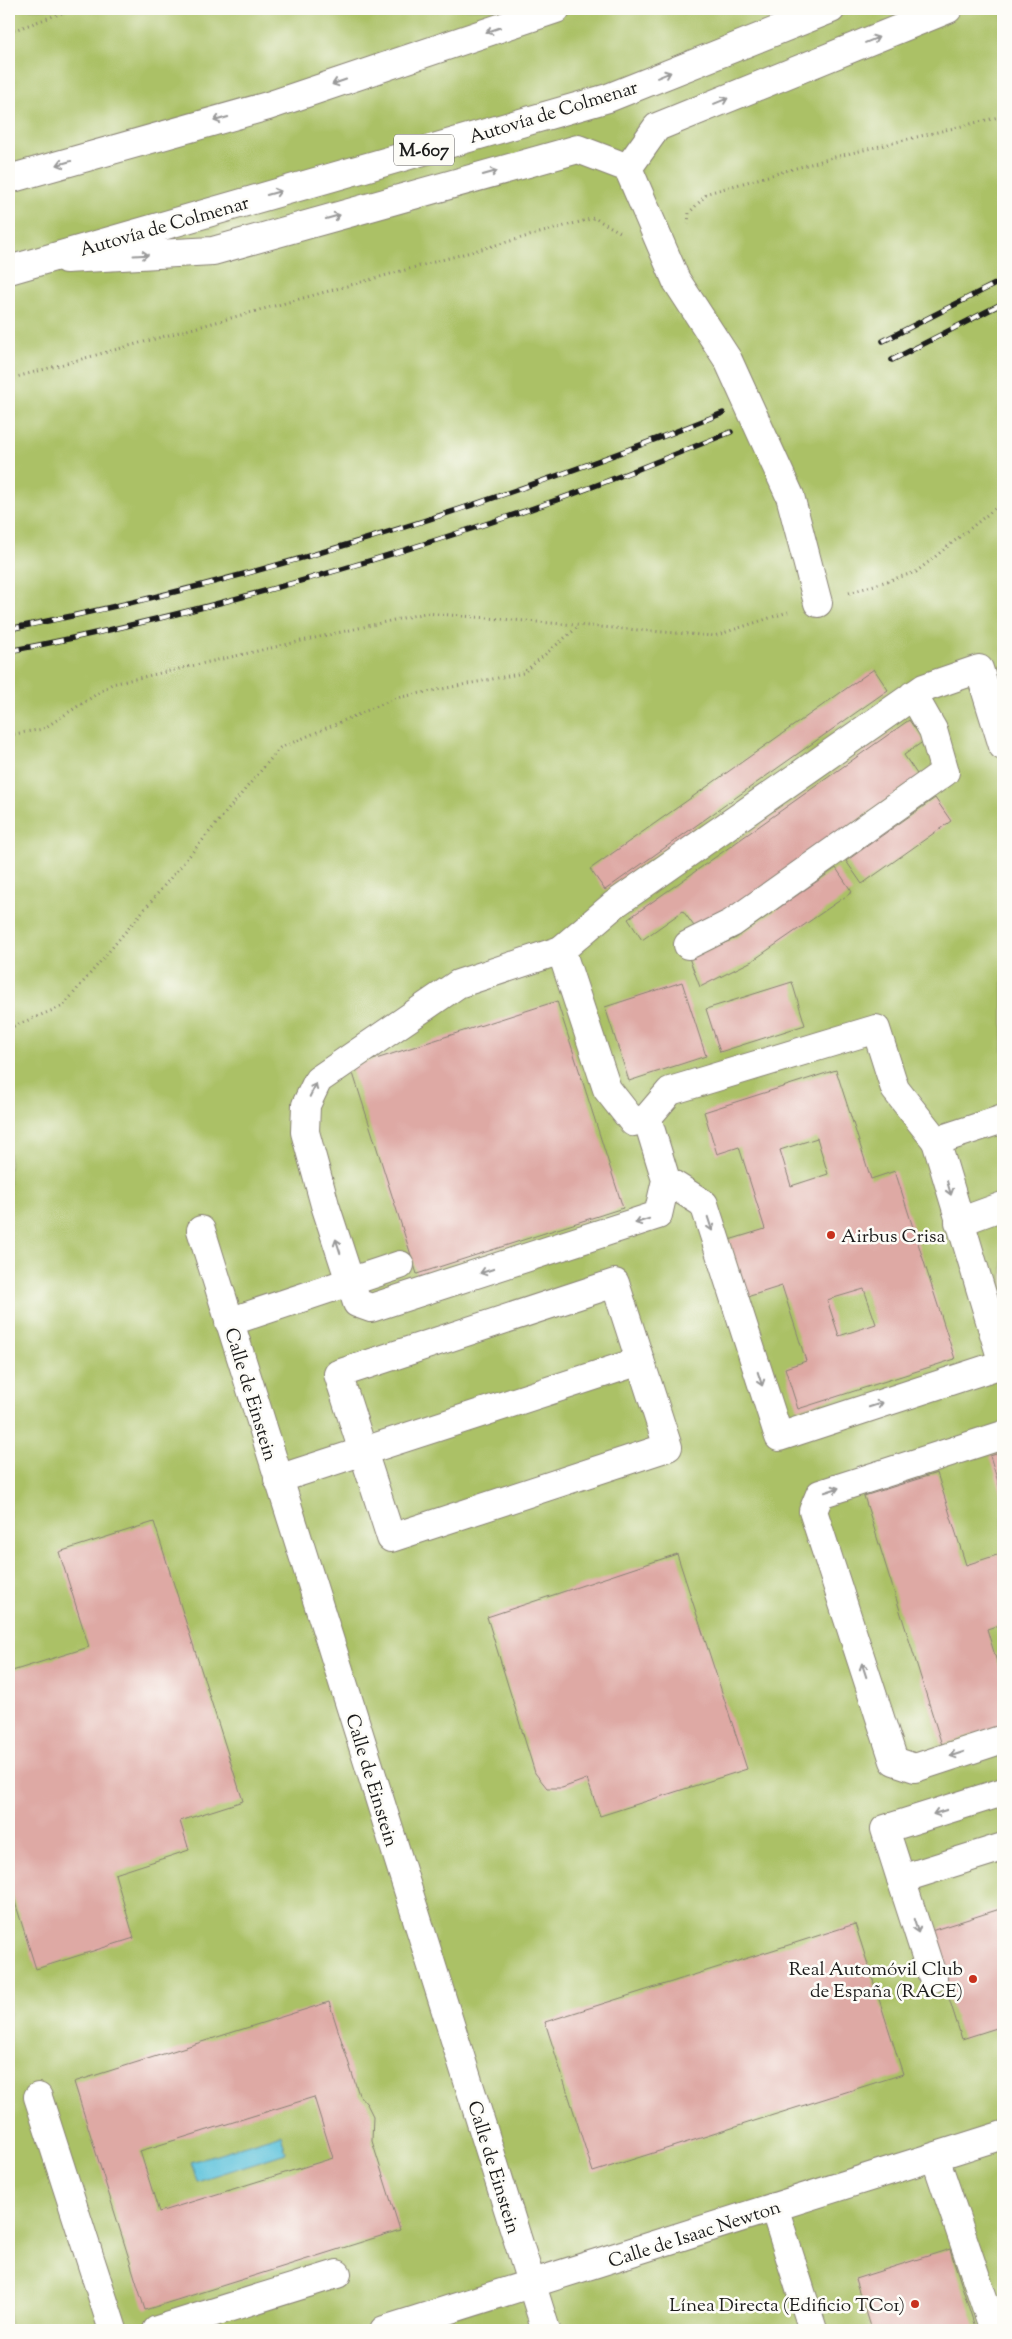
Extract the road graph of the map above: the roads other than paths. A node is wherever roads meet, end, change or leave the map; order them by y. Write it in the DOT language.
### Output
graph roads {
  1 [pos="556,9"];
  2 [pos="831,9"];
  3 [pos="948,9"];
  4 [pos="628,168"];
  5 [pos="9,179"];
  6 [pos="40,260"];
  7 [pos="9,270"];
  8 [pos="818,603"];
  9 [pos="913,696"];
  10 [pos="1003,746"];
  11 [pos="688,945"];
  12 [pos="561,950"];
  13 [pos="647,1118"];
  14 [pos="1003,1118"];
  15 [pos="936,1141"];
  16 [pos="666,1180"];
  17 [pos="1003,1206"];
  18 [pos="959,1222"];
  19 [pos="200,1230"];
  20 [pos="400,1265"];
  21 [pos="350,1282"];
  22 [pos="229,1322"];
  23 [pos="640,1361"];
  24 [pos="1003,1364"];
  25 [pos="1003,1435"];
  26 [pos="363,1451"];
  27 [pos="278,1479"];
  28 [pos="1003,1739"];
  29 [pos="1003,1792"];
  30 [pos="1003,1847"];
  31 [pos="901,1879"];
  32 [pos="933,1978"];
  33 [pos="38,2097"];
  34 [pos="1003,2136"];
  35 [pos="935,2157"];
  36 [pos="774,2207"];
  37 [pos="337,2274"];
  38 [pos="532,2283"];
  39 [pos="113,2330"];
  40 [pos="157,2330"];
  41 [pos="384,2330"];
  42 [pos="546,2330"];
  43 [pos="813,2330"];
  44 [pos="994,2330"];
  1 -- 5 [label="main road, one-way"];
  6 -- 2 [label="main road, Autovía de Colmenar / M-607, one-way"];
  4 -- 3 [label="main road, one-way"];
  6 -- 4 [label="main road, one-way"];
  4 -- 8 [label="main road, bridge"];
  6 -- 7 [label="main road, Autovía de Colmenar / M-607"];
  9 -- 10 [label="main road"];
  9 -- 11 [label="main road"];
  9 -- 12 [label="main road"];
  12 -- 13 [label="main road"];
  21 -- 12 [label="main road, one-way"];
  13 -- 15 [label="main road"];
  13 -- 16 [label="main road"];
  14 -- 15 [label="main road"];
  15 -- 18 [label="main road, one-way"];
  16 -- 21 [label="main road, one-way"];
  16 -- 24 [label="main road, one-way"];
  17 -- 18 [label="main road"];
  18 -- 24 [label="main road"];
  19 -- 22 [label="main road, Calle de Einstein"];
  20 -- 21 [label="main road"];
  21 -- 22 [label="main road"];
  22 -- 27 [label="main road, Calle de Einstein"];
  23 -- 26 [label="main road"];
  23 -- 26 [label="main road"];
  23 -- 26 [label="main road"];
  28 -- 25 [label="main road, one-way"];
  26 -- 27 [label="main road"];
  27 -- 38 [label="main road, Calle de Einstein"];
  29 -- 31 [label="main road, one-way"];
  30 -- 31 [label="main road"];
  31 -- 32 [label="main road, one-way"];
  33 -- 39 [label="main road"];
  34 -- 35 [label="main road, Calle de Isaac Newton"];
  35 -- 36 [label="main road, Calle de Isaac Newton"];
  35 -- 44 [label="main road"];
  36 -- 38 [label="main road, Calle de Isaac Newton"];
  36 -- 43 [label="main road"];
  37 -- 40 [label="main road"];
  38 -- 41 [label="main road, Calle de Isaac Newton"];
  38 -- 42 [label="main road, Calle de Einstein"];
}
